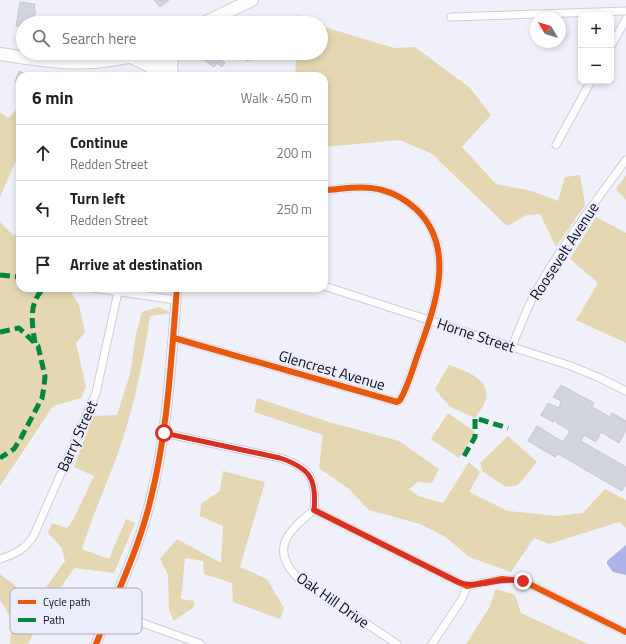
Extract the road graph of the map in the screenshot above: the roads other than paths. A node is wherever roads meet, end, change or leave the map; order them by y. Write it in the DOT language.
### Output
graph roads {
  1 [pos="252,0"];
  2 [pos="626,11"];
  3 [pos="219,16"];
  4 [pos="451,17"];
  5 [pos="626,19"];
  6 [pos="614,41"];
  7 [pos="0,54"];
  8 [pos="16,56"];
  9 [pos="42,60"];
  10 [pos="105,60"];
  11 [pos="137,60"];
  12 [pos="155,60"];
  13 [pos="164,60"];
  14 [pos="172,60"];
  15 [pos="156,72"];
  16 [pos="160,72"];
  17 [pos="169,72"];
  18 [pos="171,72"];
  19 [pos="589,84"];
  20 [pos="556,145"];
  21 [pos="626,160"];
  22 [pos="328,190"];
  23 [pos="328,287"];
  24 [pos="118,292"];
  25 [pos="177,292"];
  26 [pos="176,300"];
  27 [pos="430,320"];
  28 [pos="174,338"];
  29 [pos="512,347"];
  30 [pos="626,391"];
  31 [pos="164,433"];
  32 [pos="314,510"];
  33 [pos="0,559"];
  34 [pos="467,586"];
  35 [pos="118,588"];
  36 [pos="142,623"];
  37 [pos="626,632"];
  38 [pos="100,634"];
  39 [pos="96,644"];
  40 [pos="201,644"];
  41 [pos="397,644"];
  42 [pos="432,644"];
  1 -- 3 [label="main road"];
  2 -- 4 [label="street"];
  5 -- 6 [label="street"];
  7 -- 8 [label="main road"];
  9 -- 10 [label="main road"];
  11 -- 15 [label="main road"];
  12 -- 16 [label="street"];
  13 -- 17 [label="street"];
  14 -- 18 [label="main road"];
  19 -- 20 [label="street"];
  21 -- 29 [label="street, Roosevelt Avenue"];
  22 -- 27 [label="street"];
  23 -- 27 [label="street, Horne Street"];
  24 -- 26 [label="street"];
  24 -- 33 [label="street, Barry Street"];
  25 -- 26 [label="street"];
  26 -- 28 [label="street"];
  27 -- 28 [label="street, Glencrest Avenue"];
  27 -- 29 [label="street, Horne Street"];
  28 -- 31 [label="street"];
  29 -- 30 [label="street, Horne Street"];
  31 -- 32 [label="street"];
  31 -- 35 [label="street"];
  32 -- 34 [label="street"];
  32 -- 41 [label="street, Oak Hill Drive"];
  34 -- 37 [label="street"];
  34 -- 42 [label="street"];
  36 -- 40 [label="street"];
  38 -- 39 [label="street"];
}
